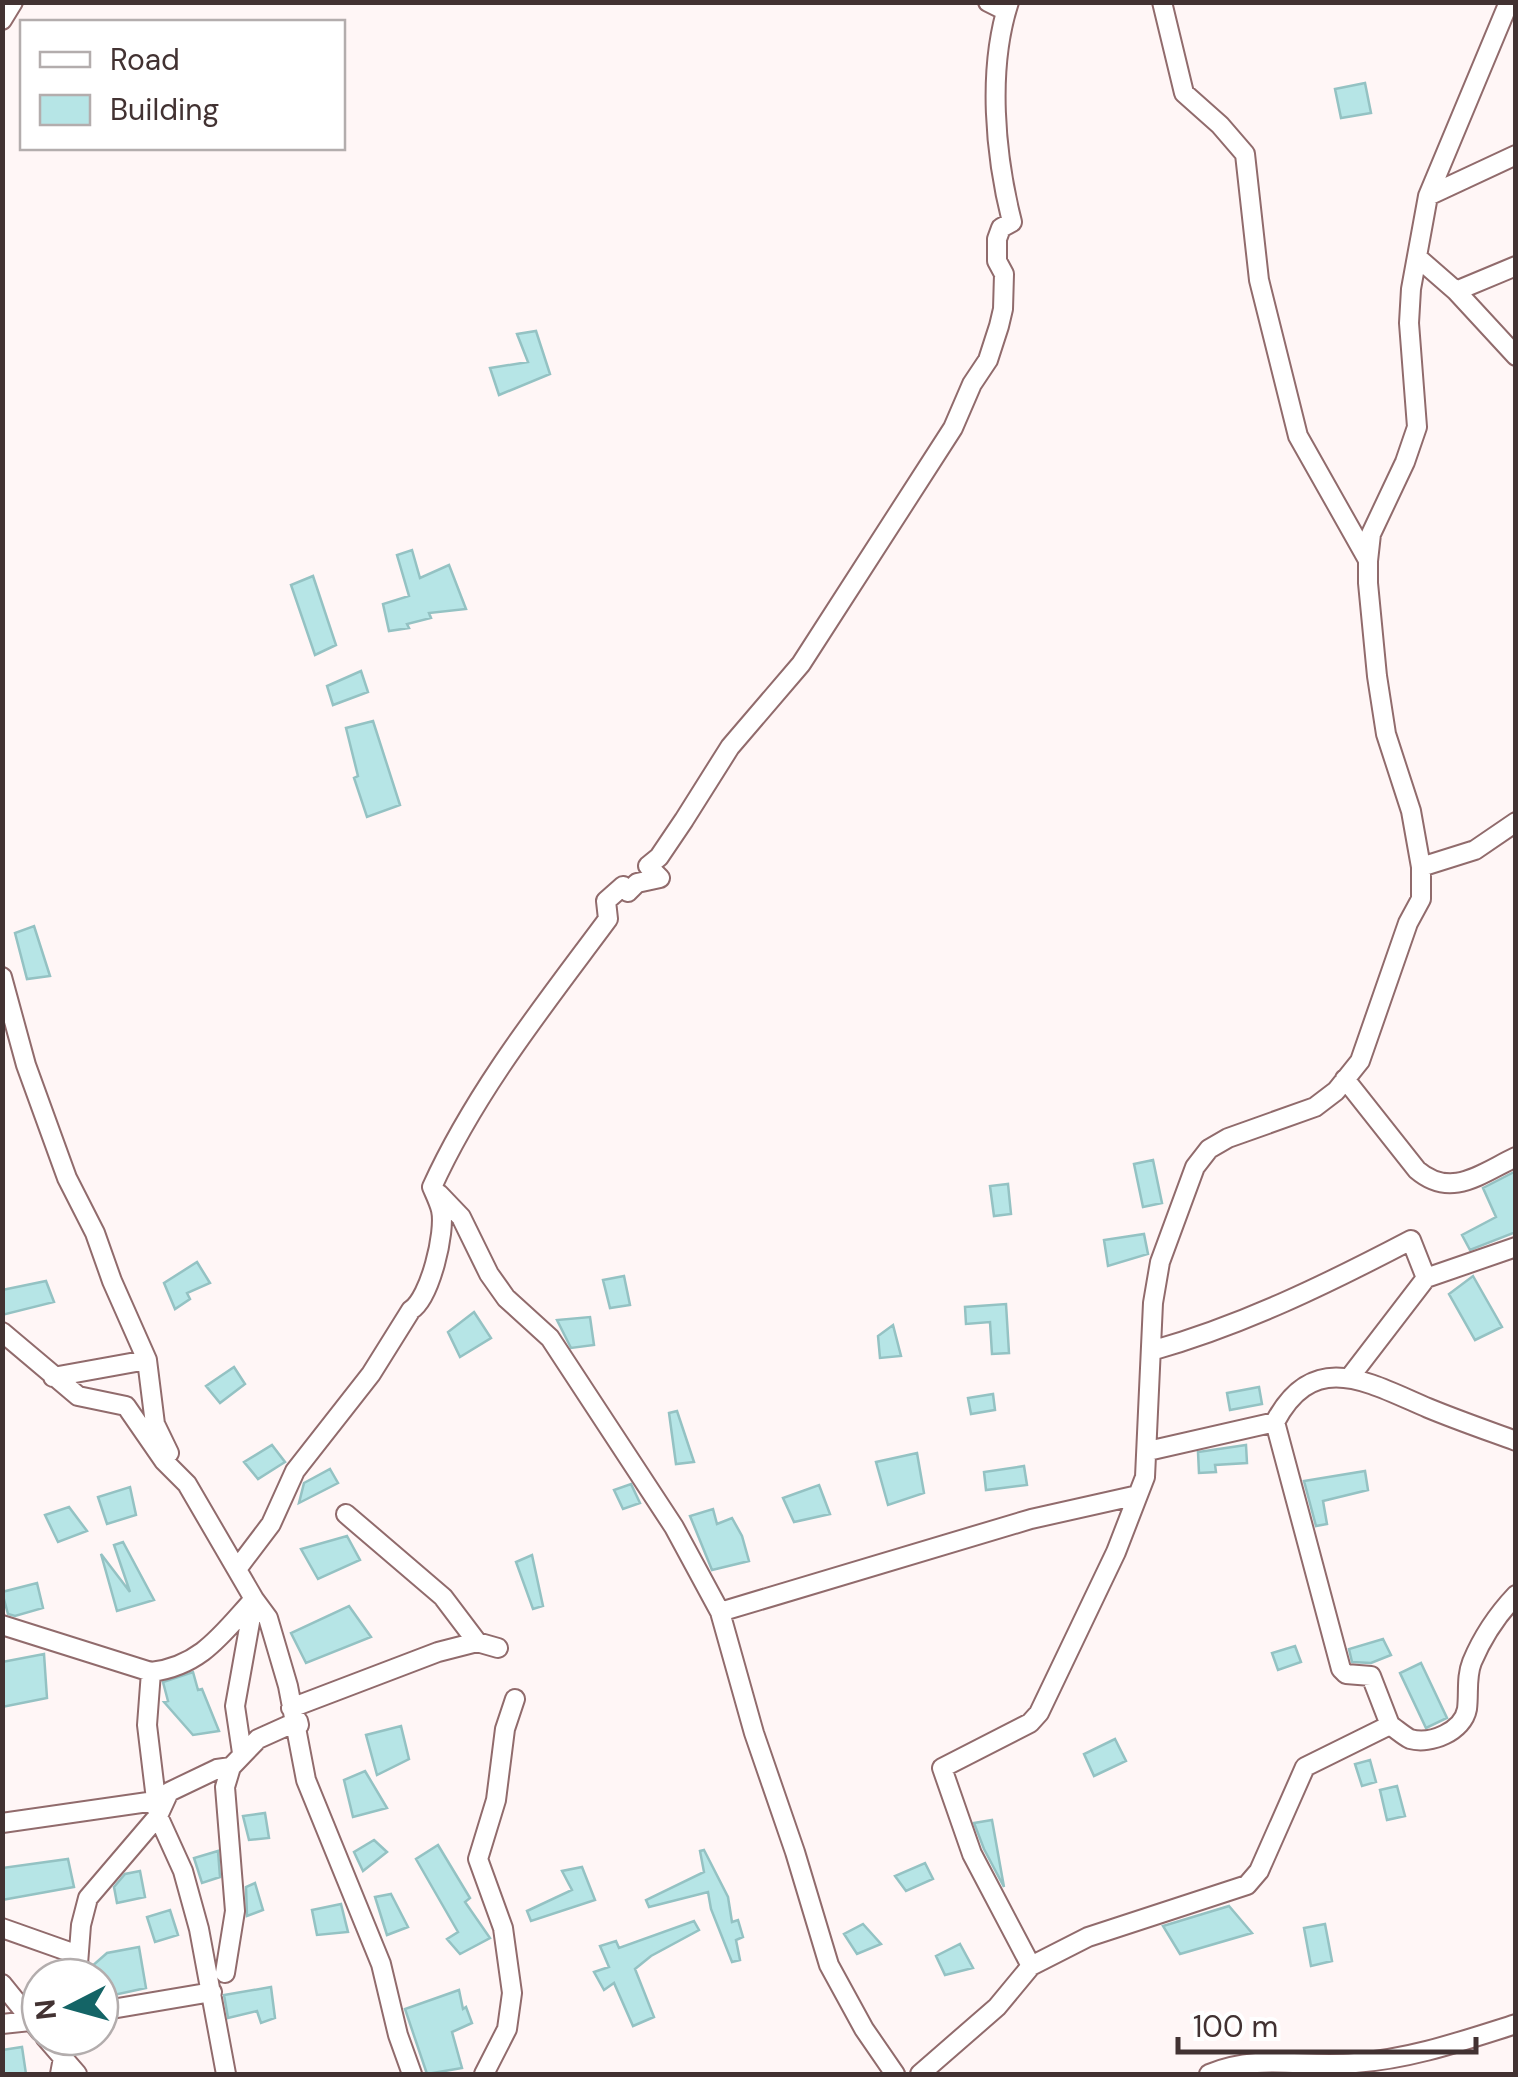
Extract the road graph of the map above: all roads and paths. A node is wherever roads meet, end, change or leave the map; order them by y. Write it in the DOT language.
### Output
graph roads {
  1 [pos="13,2"];
  2 [pos="988,2"];
  3 [pos="1162,2"];
  4 [pos="1509,2"];
  5 [pos="1007,7"];
  6 [pos="2,20"];
  7 [pos="1516,155"];
  8 [pos="1428,196"];
  9 [pos="1418,256"];
  10 [pos="1516,266"];
  11 [pos="1456,290"];
  12 [pos="1516,356"];
  13 [pos="1368,561"];
  14 [pos="1516,822"];
  15 [pos="1421,867"];
  16 [pos="2,977"];
  17 [pos="1345,1080"];
  18 [pos="1516,1157"];
  19 [pos="432,1186"];
  20 [pos="1516,1248"];
  21 [pos="1426,1278"];
  22 [pos="2,1332"];
  23 [pos="11,1348"];
  24 [pos="1151,1351"];
  25 [pos="147,1360"];
  26 [pos="53,1376"];
  27 [pos="1350,1377"];
  28 [pos="1275,1422"];
  29 [pos="1516,1442"];
  30 [pos="1148,1451"];
  31 [pos="178,1471"];
  32 [pos="1138,1496"];
  33 [pos="346,1514"];
  34 [pos="237,1569"];
  35 [pos="1516,1595"];
  36 [pos="254,1600"];
  37 [pos="720,1612"];
  38 [pos="2,1625"];
  39 [pos="477,1642"];
  40 [pos="498,1648"];
  41 [pos="151,1672"];
  42 [pos="515,1699"];
  43 [pos="295,1724"];
  44 [pos="1390,1725"];
  45 [pos="236,1760"];
  46 [pos="161,1803"];
  47 [pos="2,1823"];
  48 [pos="2,1928"];
  49 [pos="71,1957"];
  50 [pos="79,1957"];
  51 [pos="1031,1966"];
  52 [pos="226,1973"];
  53 [pos="2,1984"];
  54 [pos="212,1992"];
  55 [pos="20,2005"];
  56 [pos="120,2008"];
  57 [pos="1516,2024"];
  58 [pos="61,2066"];
  59 [pos="78,2074"];
  60 [pos="226,2074"];
  61 [pos="412,2074"];
  62 [pos="484,2074"];
  63 [pos="895,2074"];
  64 [pos="920,2074"];
  65 [pos="1208,2074"];
  1 -- 6 [label="street"];
  2 -- 5 [label="street"];
  3 -- 13 [label="street"];
  4 -- 8 [label="street"];
  5 -- 19 [label="street"];
  7 -- 8 [label="street"];
  8 -- 9 [label="street"];
  9 -- 11 [label="street"];
  9 -- 13 [label="street"];
  10 -- 11 [label="street"];
  11 -- 12 [label="street"];
  13 -- 15 [label="street"];
  14 -- 15 [label="street"];
  15 -- 17 [label="street"];
  16 -- 25 [label="street"];
  17 -- 18 [label="street"];
  17 -- 24 [label="street"];
  19 -- 34 [label="street"];
  19 -- 37 [label="street"];
  20 -- 21 [label="street"];
  21 -- 24 [label="street"];
  21 -- 27 [label="street"];
  22 -- 23 [label="street"];
  23 -- 26 [label="street"];
  24 -- 30 [label="street"];
  25 -- 26 [label="street"];
  25 -- 31 [label="street"];
  26 -- 31 [label="street"];
  27 -- 28 [label="street"];
  27 -- 29 [label="street"];
  28 -- 30 [label="street"];
  28 -- 44 [label="street"];
  30 -- 32 [label="street"];
  31 -- 34 [label="street"];
  32 -- 37 [label="street"];
  32 -- 51 [label="street"];
  33 -- 39 [label="street"];
  34 -- 36 [label="street"];
  35 -- 44 [label="street"];
  36 -- 41 [label="street"];
  36 -- 43 [label="street"];
  36 -- 45 [label="street"];
  37 -- 63 [label="street"];
  38 -- 41 [label="street"];
  39 -- 40 [label="street"];
  39 -- 43 [label="street"];
  41 -- 46 [label="street"];
  42 -- 62 [label="street"];
  43 -- 45 [label="street"];
  43 -- 61 [label="street"];
  44 -- 51 [label="street"];
  45 -- 46 [label="street"];
  45 -- 52 [label="street"];
  46 -- 47 [label="street"];
  46 -- 50 [label="street"];
  46 -- 54 [label="street"];
  48 -- 49 [label="street"];
  51 -- 64 [label="street"];
  53 -- 55 [label="street"];
  54 -- 56 [label="street"];
  54 -- 60 [label="street"];
  57 -- 65 [label="street"];
  58 -- 59 [label="street"];
}
